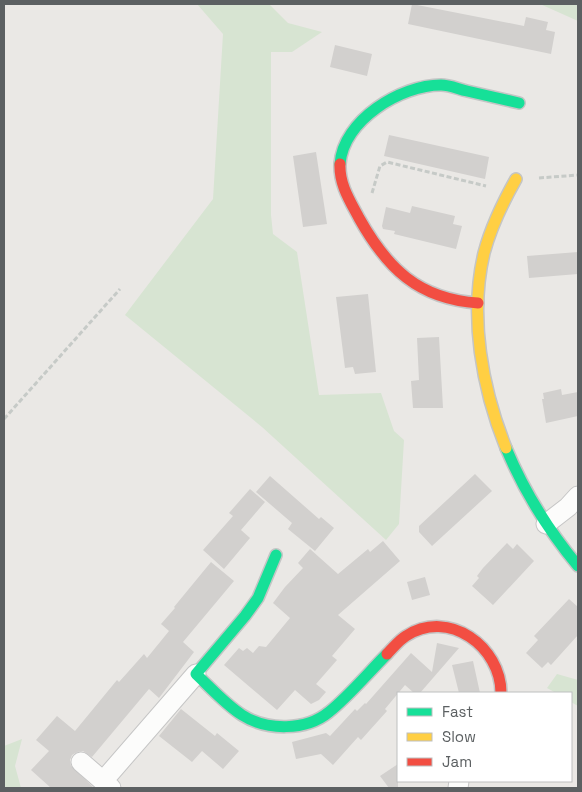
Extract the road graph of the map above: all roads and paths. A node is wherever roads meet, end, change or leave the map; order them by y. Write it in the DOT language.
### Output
graph roads {
  1 [pos="519,103"];
  2 [pos="578,175"];
  3 [pos="539,178"];
  4 [pos="516,179"];
  5 [pos="502,206"];
  6 [pos="357,214"];
  7 [pos="120,289"];
  8 [pos="478,303"];
  9 [pos="4,419"];
  10 [pos="578,496"];
  11 [pos="546,524"];
  12 [pos="276,556"];
  13 [pos="578,566"];
  14 [pos="196,674"];
  15 [pos="501,692"];
  16 [pos="81,762"];
  17 [pos="107,785"];
  1 -- 6 [label="street"];
  2 -- 3 [label="path"];
  4 -- 5 [label="street"];
  5 -- 6 [label="path"];
  5 -- 8 [label="street"];
  6 -- 8 [label="street"];
  7 -- 9 [label="path"];
  8 -- 11 [label="street"];
  10 -- 11 [label="street"];
  11 -- 13 [label="street"];
  12 -- 14 [label="street"];
  14 -- 15 [label="street"];
  14 -- 17 [label="street"];
  16 -- 17 [label="street"];
}
